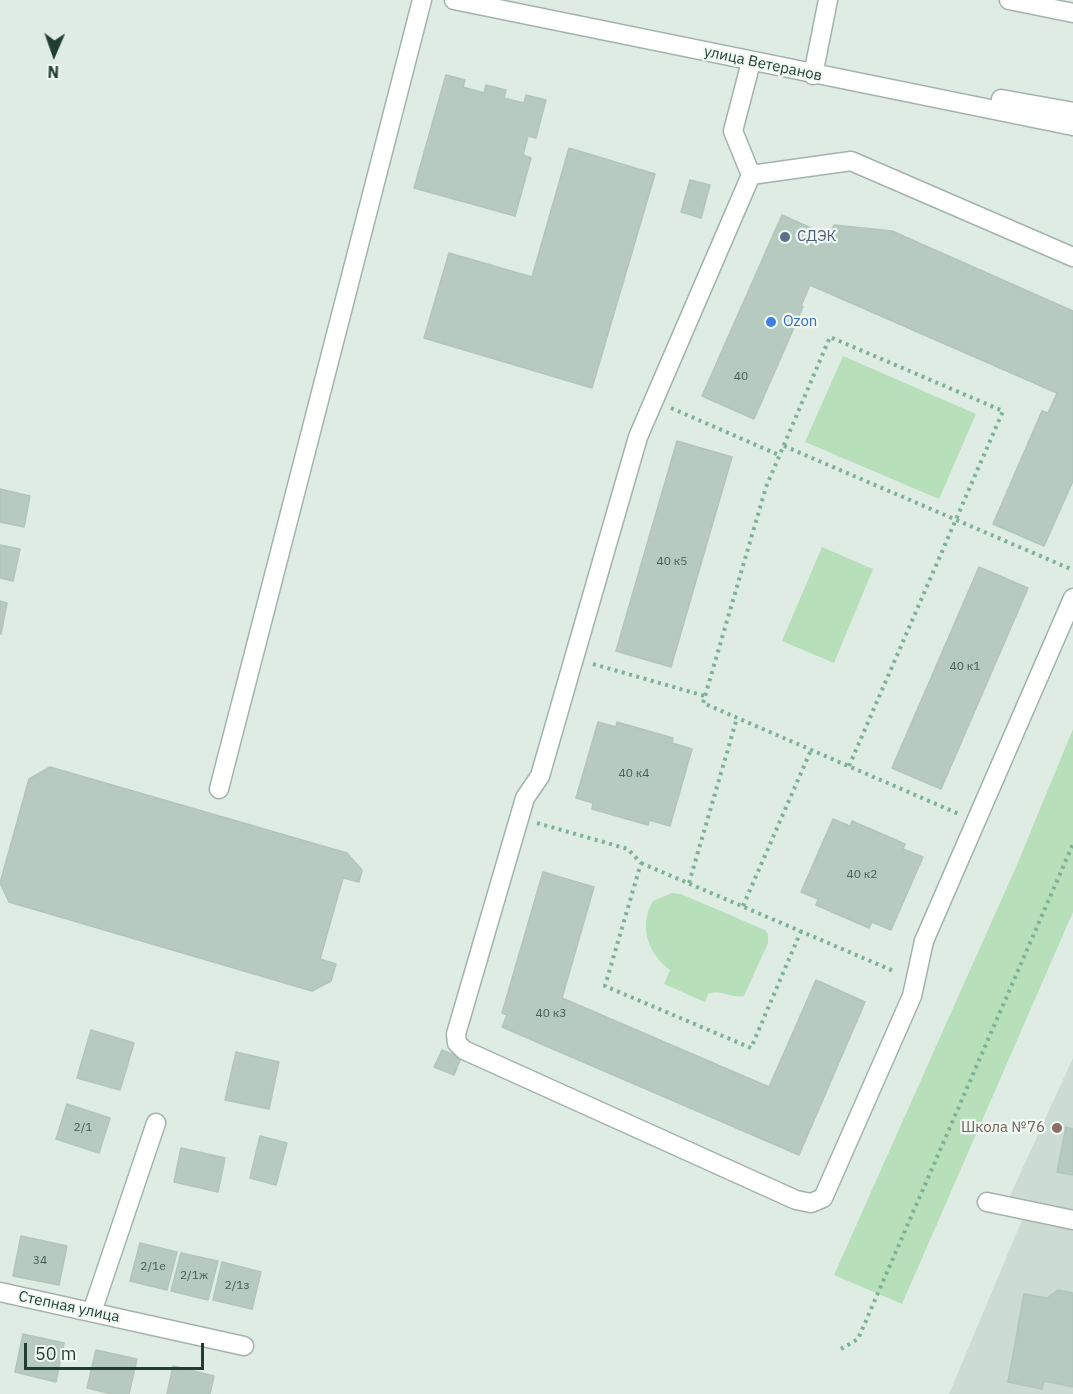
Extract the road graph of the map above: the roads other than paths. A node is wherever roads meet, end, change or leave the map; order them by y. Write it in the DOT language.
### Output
graph roads {
  1 [pos="422,0"];
  2 [pos="454,0"];
  3 [pos="828,0"];
  4 [pos="1009,0"];
  5 [pos="490,2"];
  6 [pos="1073,13"];
  7 [pos="751,62"];
  8 [pos="813,70"];
  9 [pos="1073,112"];
  10 [pos="1073,126"];
  11 [pos="751,175"];
  12 [pos="1073,257"];
  13 [pos="1073,598"];
  14 [pos="219,789"];
  15 [pos="156,1123"];
  16 [pos="987,1202"];
  17 [pos="1073,1220"];
  18 [pos="0,1292"];
  19 [pos="92,1312"];
  20 [pos="244,1346"];
  1 -- 14 [label="street"];
  2 -- 5 [label="street, улица Ветеранов"];
  3 -- 8 [label="street"];
  4 -- 6 [label="street"];
  5 -- 7 [label="street, улица Ветеранов"];
  5 -- 8 [label="street, улица Ветеранов"];
  7 -- 8 [label="street, улица Ветеранов"];
  7 -- 11 [label="street"];
  8 -- 9 [label="street, улица Ветеранов"];
  8 -- 10 [label="street, улица Ветеранов"];
  11 -- 12 [label="street"];
  11 -- 13 [label="street"];
  15 -- 19 [label="street"];
  16 -- 17 [label="street"];
  18 -- 19 [label="street, Степная улица"];
  19 -- 20 [label="street, Степная улица"];
}
